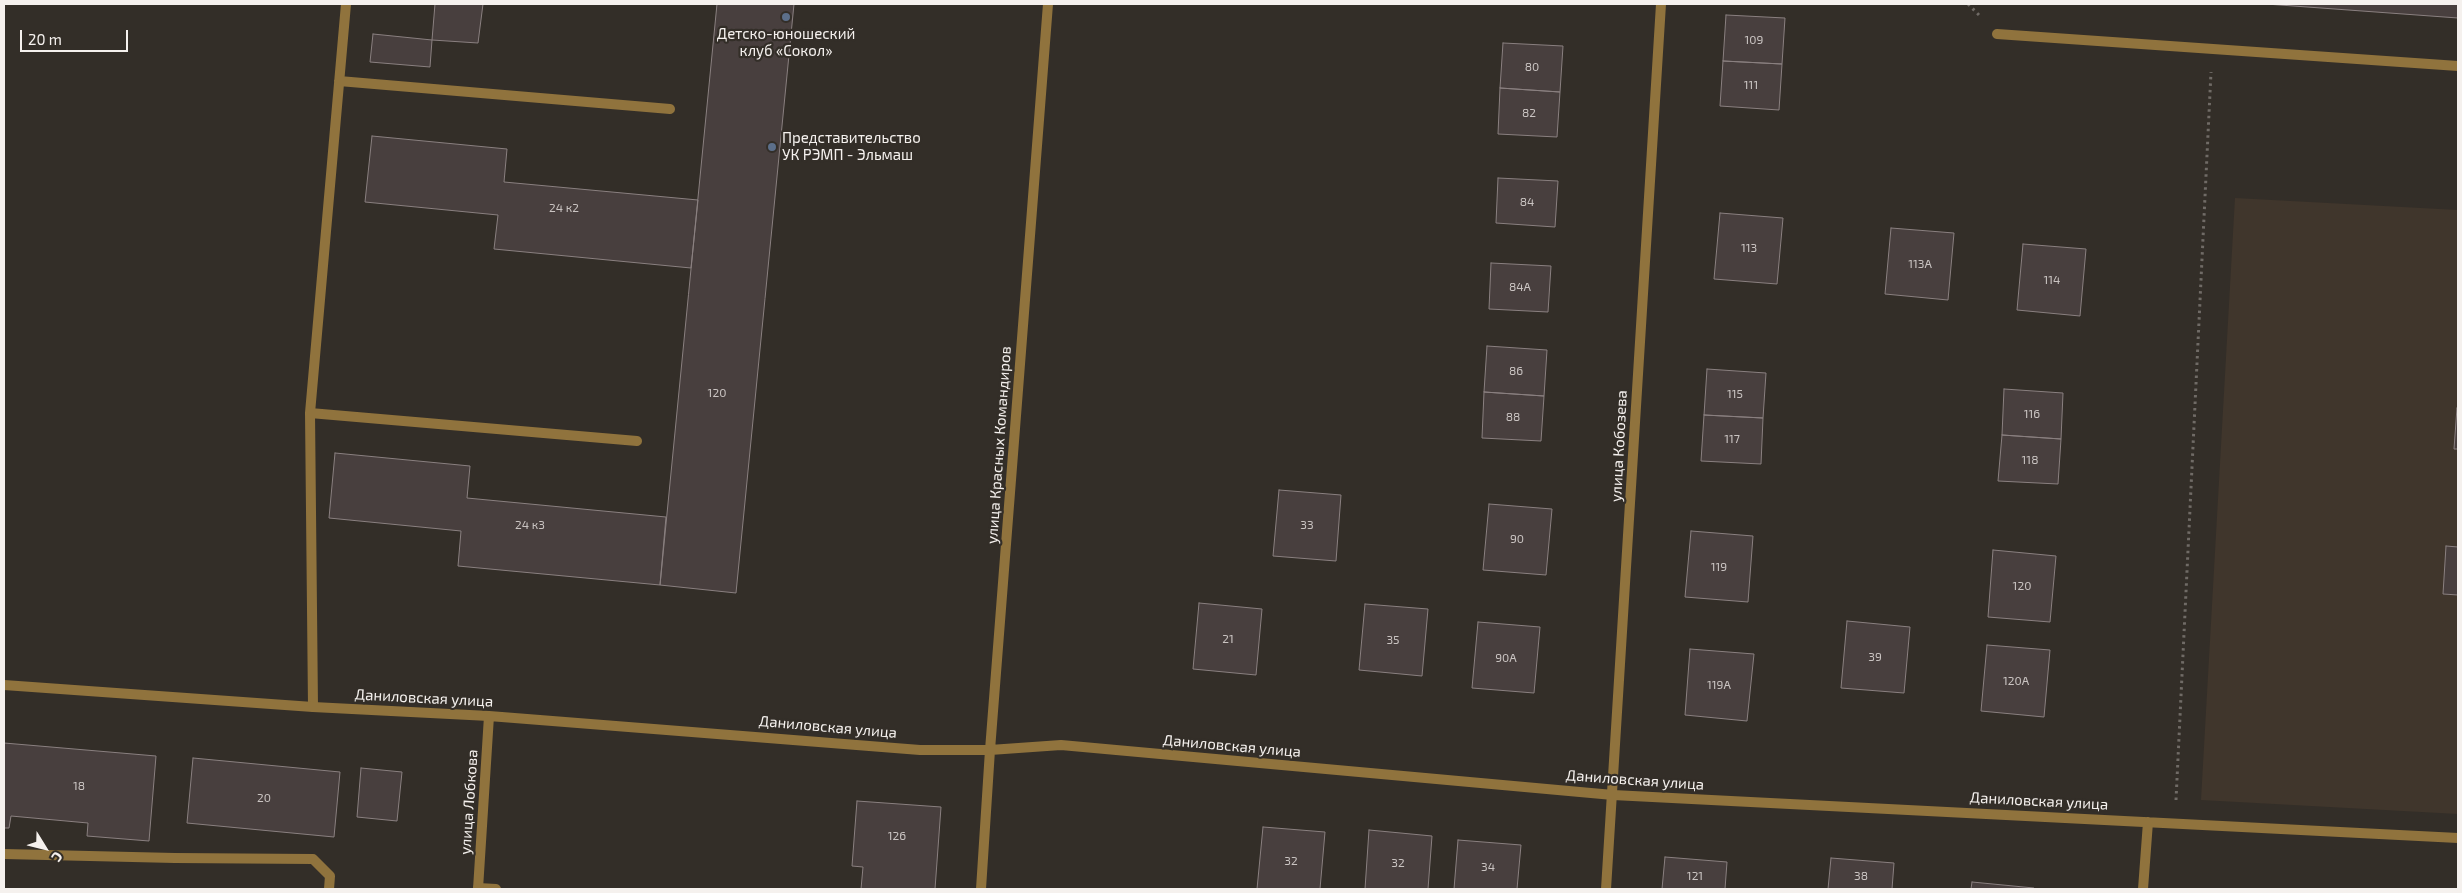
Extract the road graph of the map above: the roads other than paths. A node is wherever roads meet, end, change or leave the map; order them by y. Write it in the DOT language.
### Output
graph roads {
  1 [pos="346,4"];
  2 [pos="1048,4"];
  3 [pos="1661,4"];
  4 [pos="1997,34"];
  5 [pos="2458,66"];
  6 [pos="339,81"];
  7 [pos="670,109"];
  8 [pos="310,413"];
  9 [pos="637,441"];
  10 [pos="4,685"];
  11 [pos="313,707"];
  12 [pos="489,716"];
  13 [pos="990,750"];
  14 [pos="1613,795"];
  15 [pos="2148,822"];
  16 [pos="2458,838"];
  17 [pos="4,854"];
  18 [pos="478,888"];
  19 [pos="329,889"];
  20 [pos="496,889"];
  21 [pos="981,889"];
  22 [pos="1606,889"];
  23 [pos="2143,889"];
  1 -- 6 [label="street"];
  2 -- 13 [label="street, улица Красных Командиров"];
  3 -- 14 [label="street, улица Кобозева"];
  4 -- 5 [label="street"];
  6 -- 7 [label="street"];
  6 -- 8 [label="street"];
  8 -- 9 [label="street"];
  8 -- 11 [label="street"];
  10 -- 11 [label="street, Даниловская улица"];
  11 -- 12 [label="street, Даниловская улица"];
  12 -- 13 [label="street, Даниловская улица"];
  12 -- 18 [label="street, улица Лобкова"];
  13 -- 14 [label="street, Даниловская улица"];
  13 -- 21 [label="street, улица Красных Командиров"];
  14 -- 15 [label="street, Даниловская улица"];
  14 -- 22 [label="street, улица Кобозева"];
  15 -- 16 [label="street, Даниловская улица"];
  15 -- 23 [label="street"];
  17 -- 19 [label="street"];
  18 -- 20 [label="street"];
}
